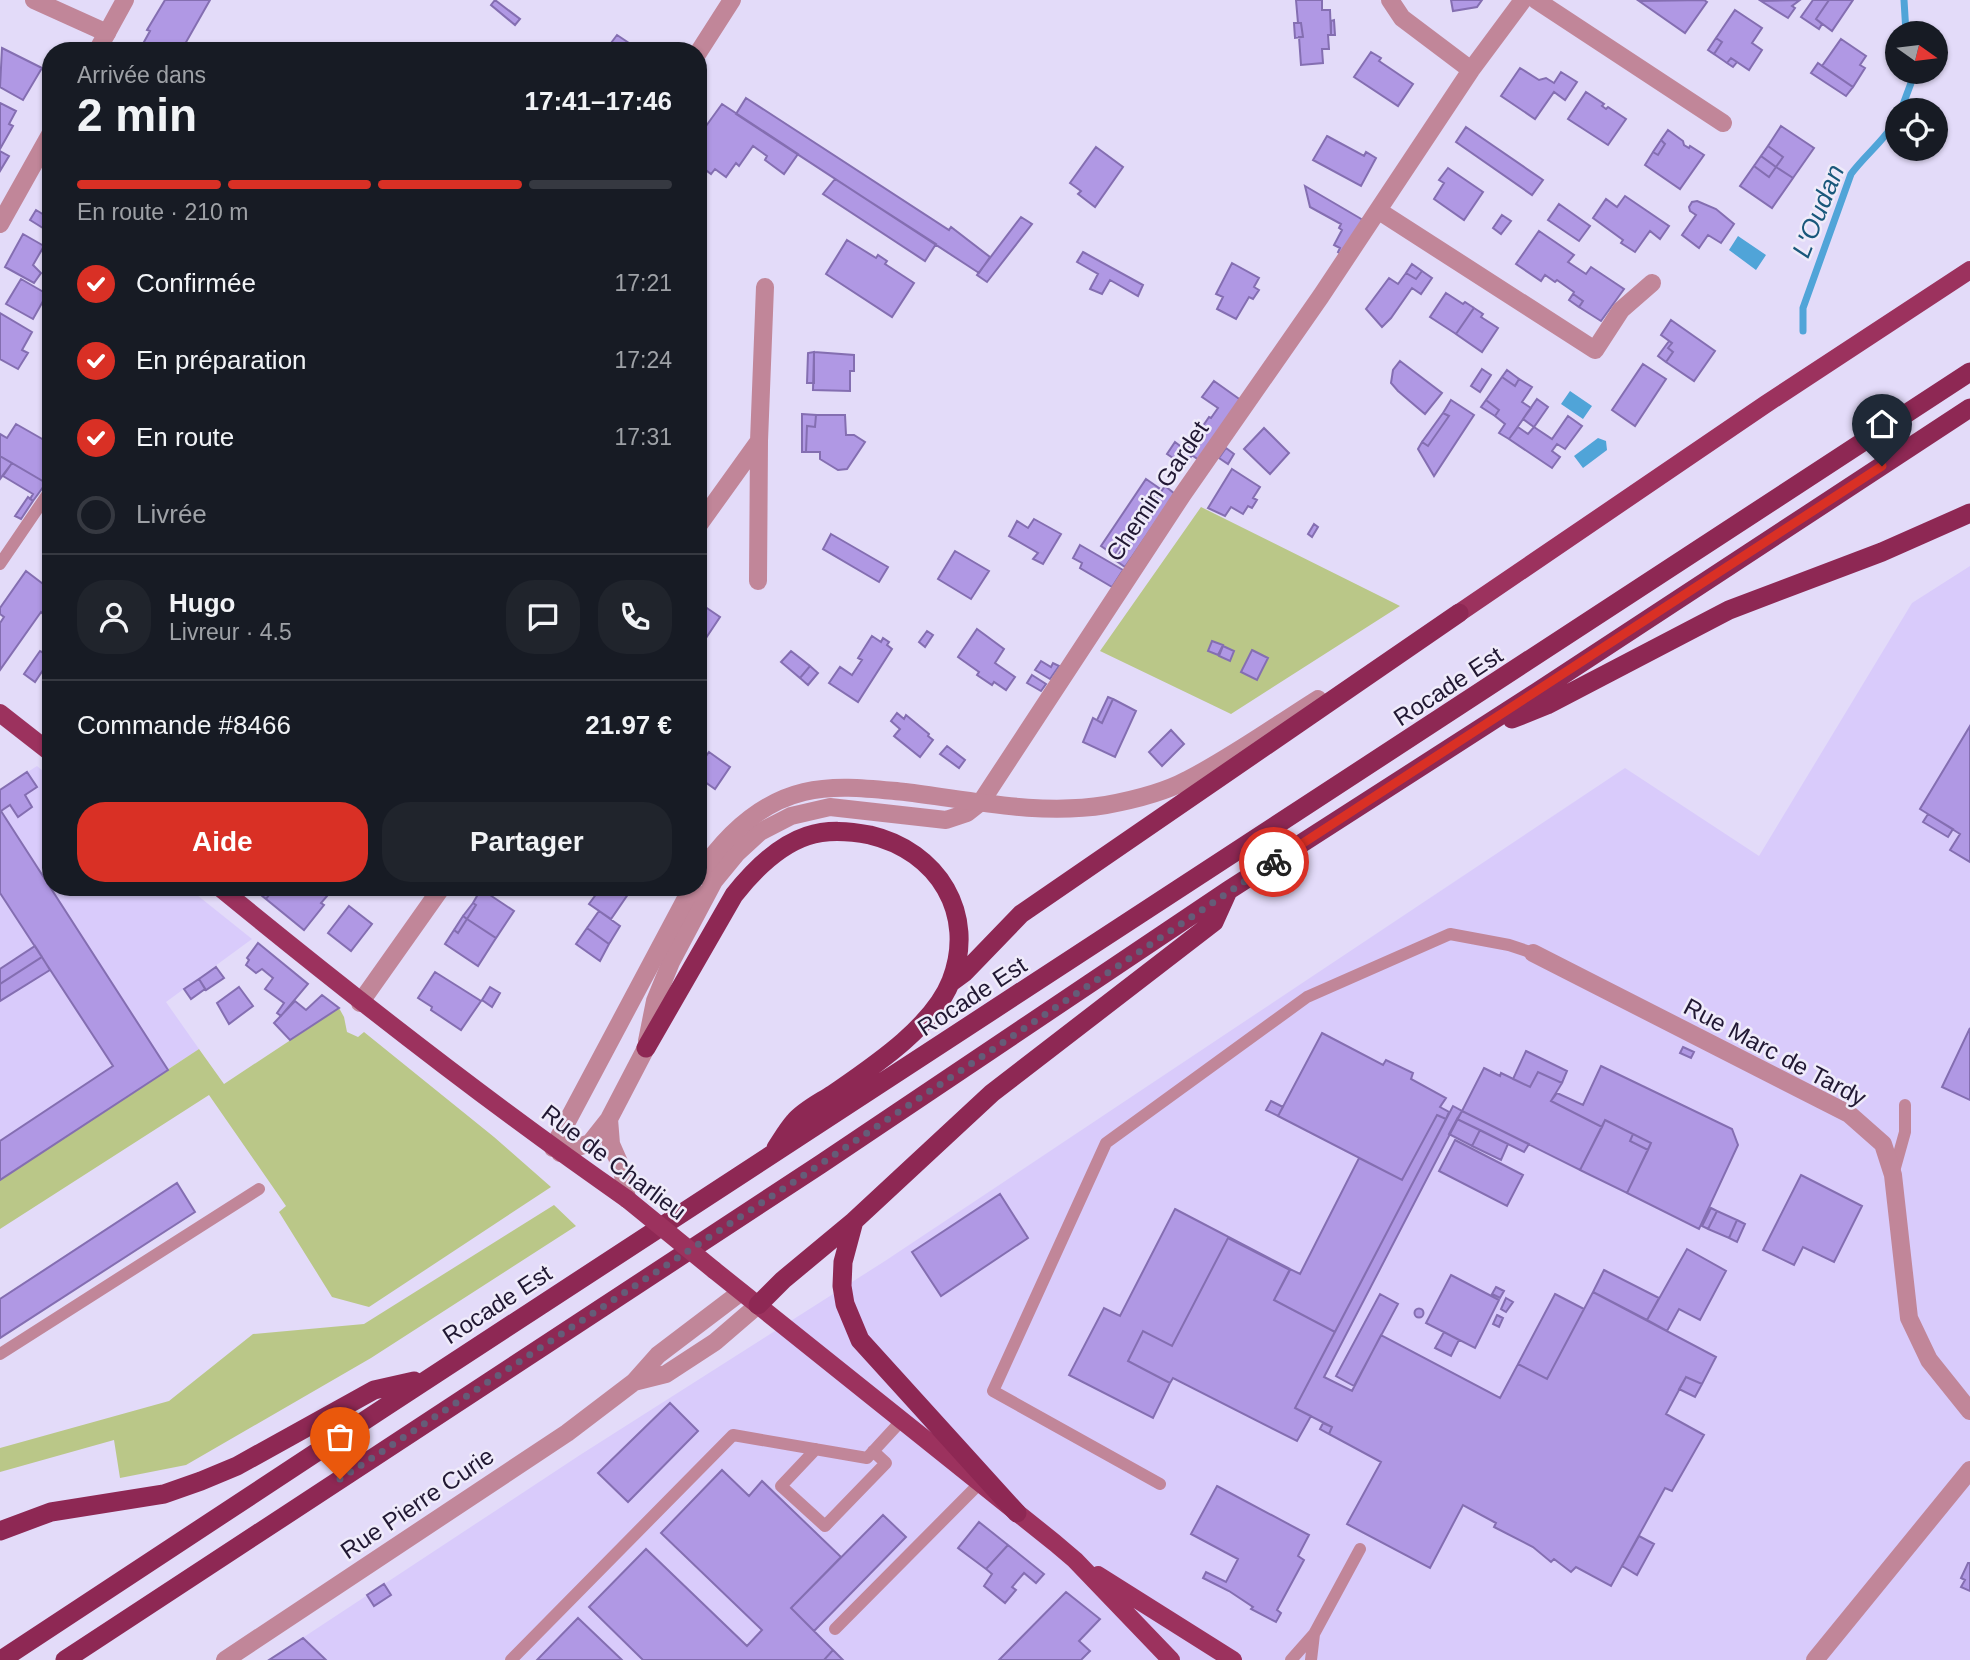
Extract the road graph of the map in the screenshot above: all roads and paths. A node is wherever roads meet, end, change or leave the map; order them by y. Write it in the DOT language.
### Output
graph roads {
  1 [pos="34,0"];
  2 [pos="125,0"];
  3 [pos="732,0"];
  4 [pos="1391,0"];
  5 [pos="1523,0"];
  6 [pos="1536,0"];
  7 [pos="107,33"];
  8 [pos="102,42"];
  9 [pos="705,42"];
  10 [pos="1471,70"];
  11 [pos="1723,123"];
  12 [pos="42,149"];
  13 [pos="1379,211"];
  14 [pos="0,224"];
  15 [pos="1970,269"];
  16 [pos="1652,283"];
  17 [pos="765,287"];
  18 [pos="1970,372"];
  19 [pos="1970,408"];
  20 [pos="758,441"];
  21 [pos="42,502"];
  22 [pos="707,513"];
  23 [pos="1970,513"];
  24 [pos="0,564"];
  25 [pos="758,581"];
  26 [pos="1459,613"];
  27 [pos="1542,699"];
  28 [pos="0,713"];
  29 [pos="42,746"];
  30 [pos="981,802"];
  31 [pos="707,863"];
  32 [pos="1229,890"];
  33 [pos="707,893"];
  34 [pos="230,896"];
  35 [pos="436,896"];
  36 [pos="687,896"];
  37 [pos="706,896"];
  38 [pos="1533,953"];
  39 [pos="950,983"];
  40 [pos="360,1003"];
  41 [pos="646,1048"];
  42 [pos="1905,1105"];
  43 [pos="609,1119"];
  44 [pos="557,1150"];
  45 [pos="772,1155"];
  46 [pos="1893,1175"];
  47 [pos="259,1189"];
  48 [pos="627,1199"];
  49 [pos="854,1221"];
  50 [pos="741,1292"];
  51 [pos="758,1305"];
  52 [pos="0,1354"];
  53 [pos="429,1377"];
  54 [pos="634,1382"];
  55 [pos="1970,1411"];
  56 [pos="902,1420"];
  57 [pos="816,1449"];
  58 [pos="873,1451"];
  59 [pos="1970,1470"];
  60 [pos="980,1483"];
  61 [pos="1160,1484"];
  62 [pos="1017,1513"];
  63 [pos="0,1531"];
  64 [pos="1360,1549"];
  65 [pos="1074,1560"];
  66 [pos="835,1629"];
  67 [pos="1314,1634"];
  68 [pos="1,1660"];
  69 [pos="65,1660"];
  70 [pos="225,1660"];
  71 [pos="511,1660"];
  72 [pos="1171,1660"];
  73 [pos="1233,1660"];
  74 [pos="1291,1660"];
  75 [pos="1311,1660"];
  76 [pos="1815,1660"];
  1 -- 7 [label="street"];
  2 -- 7 [label="street"];
  3 -- 9 [label="street"];
  4 -- 10 [label="street"];
  5 -- 10 [label="street, Chemin Gardet"];
  6 -- 11 [label="street"];
  7 -- 8 [label="street"];
  10 -- 13 [label="street, Chemin Gardet"];
  12 -- 14 [label="street"];
  13 -- 16 [label="street"];
  13 -- 30 [label="street, Chemin Gardet"];
  15 -- 26 [label="main road"];
  17 -- 20 [label="street"];
  18 -- 45 [label="highway, Rocade Est"];
  19 -- 27 [label="highway"];
  20 -- 22 [label="street"];
  20 -- 25 [label="street"];
  21 -- 24 [label="lane"];
  23 -- 27 [label="highway"];
  26 -- 30 [label="street"];
  26 -- 39 [label="highway"];
  27 -- 32 [label="highway"];
  28 -- 29 [label="main road"];
  30 -- 31 [label="street"];
  30 -- 33 [label="street"];
  32 -- 49 [label="highway"];
  32 -- 69 [label="highway"];
  34 -- 40 [label="main road, Rue de Charlieu"];
  35 -- 40 [label="street"];
  36 -- 44 [label="street"];
  37 -- 41 [label="street"];
  38 -- 46 [label="street, Rue Marc de Tardy"];
  38 -- 61 [label="lane"];
  39 -- 41 [label="highway"];
  39 -- 45 [label="highway"];
  40 -- 44 [label="main road, Rue de Charlieu"];
  41 -- 43 [label="street"];
  42 -- 46 [label="lane"];
  43 -- 44 [label="street"];
  43 -- 48 [label="street"];
  44 -- 48 [label="main road, Rue de Charlieu"];
  45 -- 53 [label="highway, Rocade Est"];
  46 -- 55 [label="street, Rue Marc de Tardy"];
  47 -- 52 [label="lane"];
  48 -- 50 [label="main road, Rue de Charlieu, bridge"];
  49 -- 51 [label="highway"];
  49 -- 62 [label="highway"];
  50 -- 51 [label="main road, Rue de Charlieu"];
  50 -- 54 [label="street, Rue Pierre Curie"];
  51 -- 54 [label="street, Rue Pierre Curie"];
  51 -- 56 [label="main road, Rue de Charlieu"];
  53 -- 63 [label="highway"];
  53 -- 68 [label="highway, Rocade Est"];
  54 -- 70 [label="street, Rue Pierre Curie"];
  56 -- 58 [label="lane"];
  56 -- 60 [label="main road, Rue de Charlieu"];
  57 -- 58 [label="lane"];
  57 -- 58 [label="lane"];
  57 -- 71 [label="lane"];
  59 -- 76 [label="street"];
  60 -- 62 [label="main road, Rue de Charlieu"];
  60 -- 66 [label="lane"];
  62 -- 65 [label="main road, Rue de Charlieu"];
  64 -- 67 [label="lane"];
  65 -- 72 [label="main road, Rue de Charlieu"];
  65 -- 73 [label="main road, Rue de Charlieu"];
  67 -- 74 [label="lane"];
  67 -- 75 [label="lane"];
}
